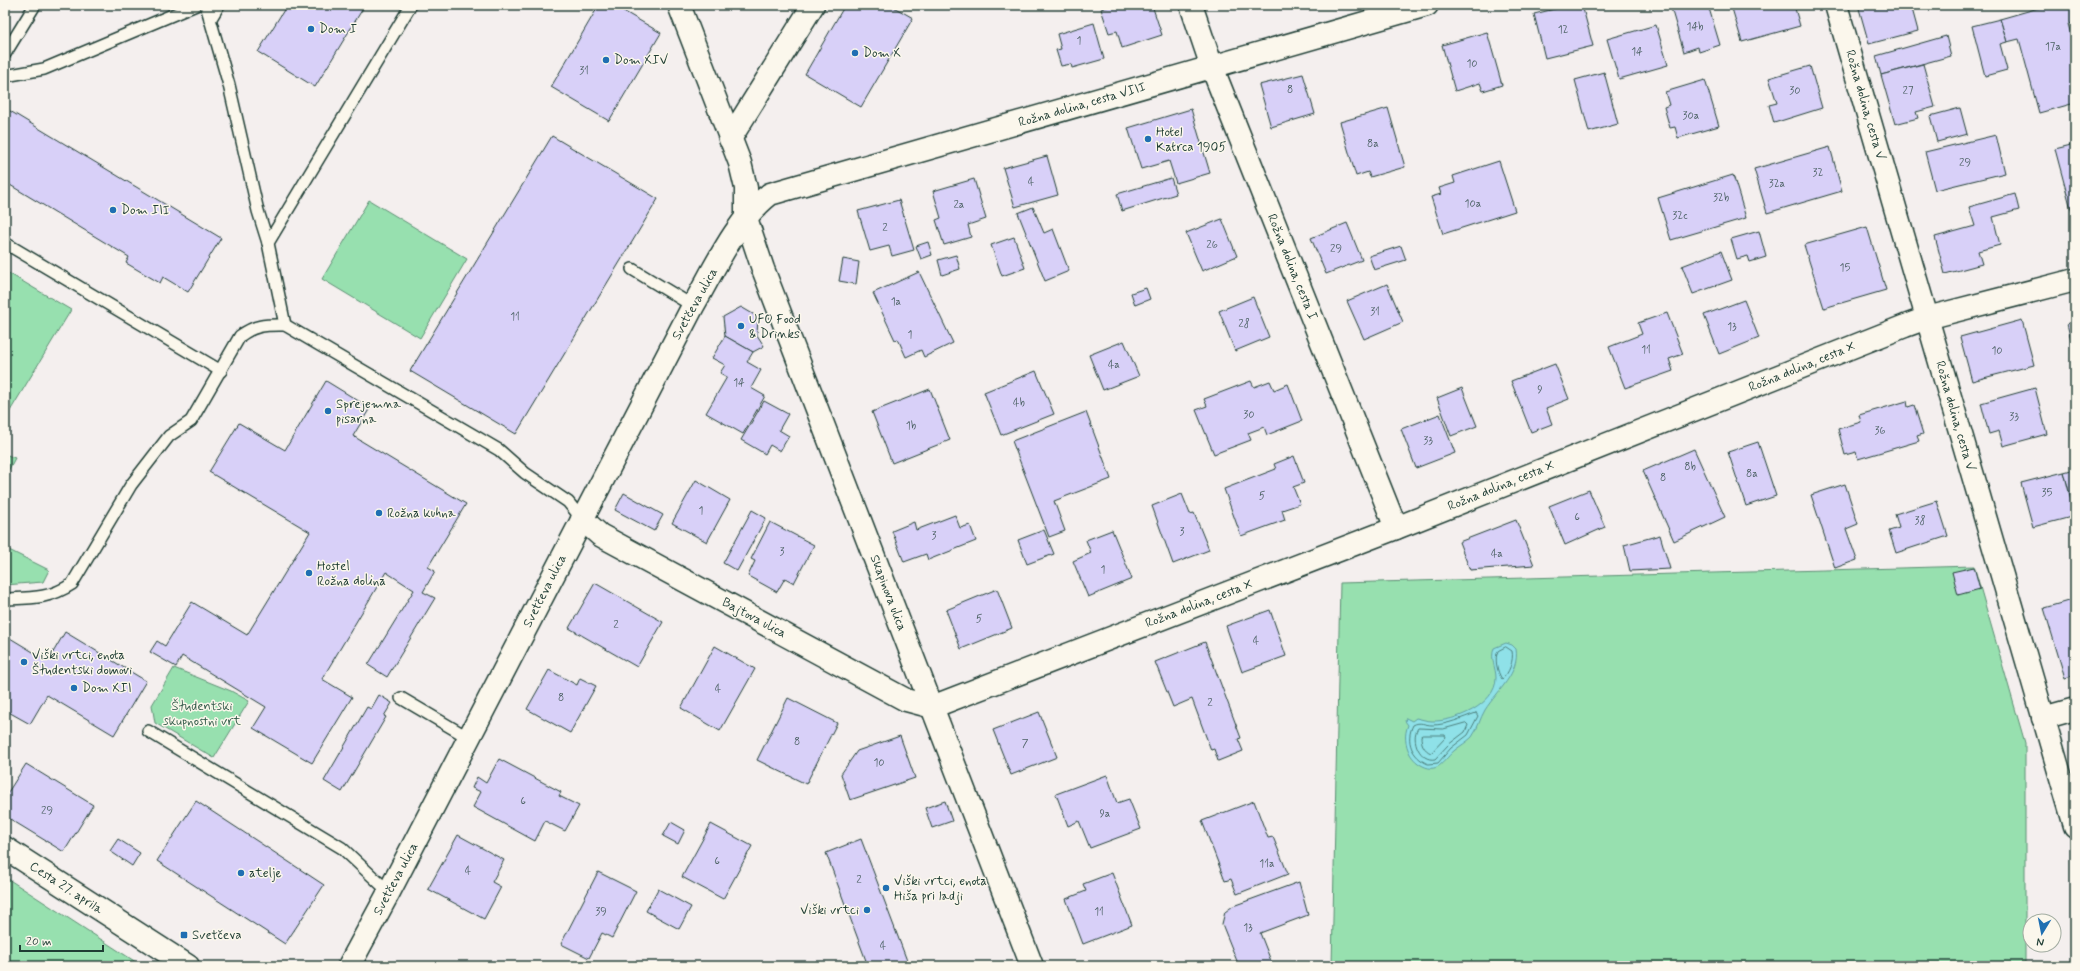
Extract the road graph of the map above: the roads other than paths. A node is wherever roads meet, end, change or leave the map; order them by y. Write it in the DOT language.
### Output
graph roads {
  1 [pos="36,5"];
  2 [pos="196,5"];
  3 [pos="206,5"];
  4 [pos="219,5"];
  5 [pos="411,5"];
  6 [pos="679,5"];
  7 [pos="813,5"];
  8 [pos="1210,5"];
  9 [pos="1427,5"];
  10 [pos="1836,5"];
  11 [pos="1194,15"];
  12 [pos="210,20"];
  13 [pos="5,54"];
  14 [pos="1212,67"];
  15 [pos="5,76"];
  16 [pos="730,139"];
  17 [pos="746,218"];
  18 [pos="5,243"];
  19 [pos="268,243"];
  20 [pos="632,269"];
  21 [pos="2075,280"];
  22 [pos="693,306"];
  23 [pos="1927,318"];
  24 [pos="285,325"];
  25 [pos="221,371"];
  26 [pos="582,519"];
  27 [pos="1396,528"];
  28 [pos="5,599"];
  29 [pos="401,698"];
  30 [pos="932,707"];
  31 [pos="2075,709"];
  32 [pos="2043,718"];
  33 [pos="148,731"];
  34 [pos="469,738"];
  35 [pos="2075,826"];
  36 [pos="5,848"];
  37 [pos="389,892"];
  38 [pos="188,966"];
  39 [pos="349,966"];
  40 [pos="1032,966"];
  1 -- 13 [label="lane"];
  2 -- 15 [label="lane"];
  3 -- 12 [label="lane"];
  4 -- 12 [label="lane"];
  5 -- 19 [label="lane"];
  6 -- 16 [label="street, Skapinova ulica"];
  7 -- 16 [label="street"];
  8 -- 11 [label="street"];
  9 -- 14 [label="street, Rožna dolina, cesta VIII"];
  10 -- 23 [label="street, Rožna dolina, cesta V"];
  11 -- 14 [label="street, Rožna dolina, cesta I"];
  12 -- 19 [label="lane"];
  14 -- 17 [label="street, Rožna dolina, cesta VIII"];
  14 -- 27 [label="street, Rožna dolina, cesta I"];
  16 -- 17 [label="street, Skapinova ulica"];
  17 -- 22 [label="street, Svetčeva ulica"];
  17 -- 30 [label="street, Skapinova ulica"];
  18 -- 25 [label="lane"];
  19 -- 24 [label="lane"];
  20 -- 22 [label="lane"];
  21 -- 23 [label="street, Rožna dolina, cesta X"];
  22 -- 26 [label="street, Svetčeva ulica"];
  23 -- 27 [label="street, Rožna dolina, cesta X"];
  23 -- 32 [label="street, Rožna dolina, cesta V"];
  24 -- 25 [label="lane"];
  24 -- 26 [label="lane"];
  25 -- 28 [label="lane"];
  26 -- 30 [label="street, Bajtova ulica"];
  26 -- 34 [label="street, Svetčeva ulica"];
  27 -- 30 [label="street, Rožna dolina, cesta X"];
  29 -- 34 [label="lane"];
  30 -- 40 [label="street, Skapinova ulica"];
  31 -- 32 [label="street"];
  32 -- 35 [label="street, Rožna dolina, cesta V"];
  33 -- 37 [label="lane"];
  34 -- 37 [label="street, Svetčeva ulica"];
  36 -- 38 [label="street, Cesta 27. aprila"];
  37 -- 39 [label="street, Svetčeva ulica"];
}
